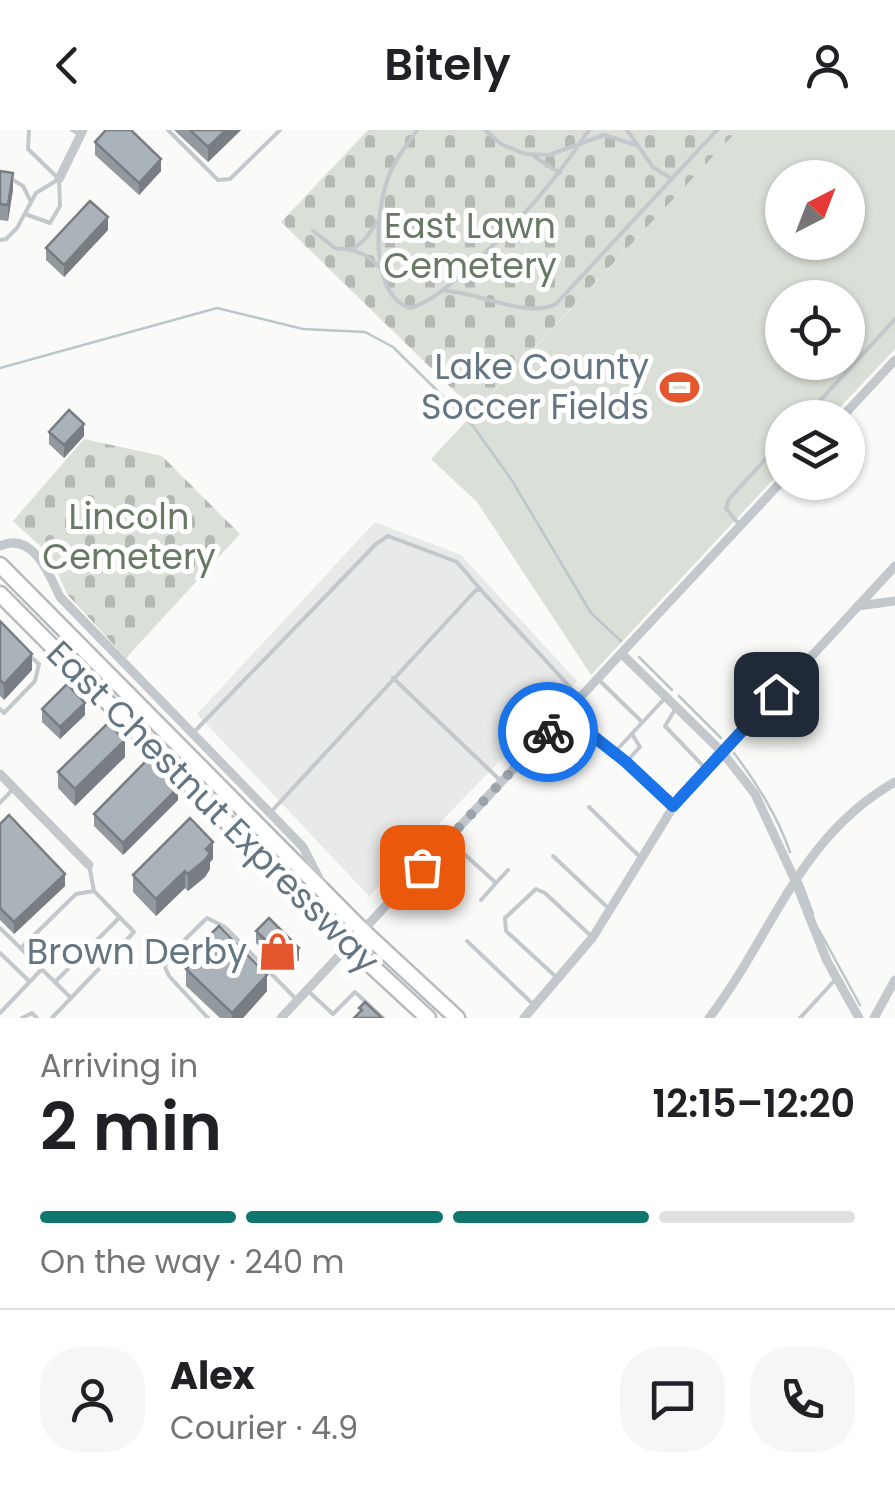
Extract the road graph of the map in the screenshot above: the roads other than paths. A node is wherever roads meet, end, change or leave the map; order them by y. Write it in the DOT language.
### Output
graph roads {
  1 [pos="29,130"];
  2 [pos="168,130"];
  3 [pos="280,130"];
  4 [pos="417,130"];
  5 [pos="485,130"];
  6 [pos="589,130"];
  7 [pos="627,130"];
  8 [pos="717,130"];
  9 [pos="79,132"];
  10 [pos="581,142"];
  11 [pos="636,145"];
  12 [pos="526,154"];
  13 [pos="560,173"];
  14 [pos="0,178"];
  15 [pos="671,178"];
  16 [pos="59,179"];
  17 [pos="31,202"];
  18 [pos="25,214"];
  19 [pos="379,219"];
  20 [pos="313,231"];
  21 [pos="0,240"];
  22 [pos="352,250"];
  23 [pos="382,269"];
  24 [pos="442,291"];
  25 [pos="895,320"];
  26 [pos="895,360"];
  27 [pos="821,400"];
  28 [pos="858,400"];
  29 [pos="765,460"];
  30 [pos="765,499"];
  31 [pos="740,526"];
  32 [pos="0,546"];
  33 [pos="0,565"];
  34 [pos="895,566"];
  35 [pos="481,590"];
  36 [pos="0,594"];
  37 [pos="895,601"];
  38 [pos="858,606"];
  39 [pos="26,651"];
  40 [pos="622,654"];
  41 [pos="393,678"];
  42 [pos="598,678"];
  43 [pos="666,697"];
  44 [pos="580,698"];
  45 [pos="676,707"];
  46 [pos="0,709"];
  47 [pos="565,714"];
  48 [pos="642,722"];
  49 [pos="193,734"];
  50 [pos="632,734"];
  51 [pos="722,752"];
  52 [pos="613,754"];
  53 [pos="626,762"];
  54 [pos="706,769"];
  55 [pos="0,774"];
  56 [pos="502,782"];
  57 [pos="895,782"];
  58 [pos="14,788"];
  59 [pos="0,803"];
  60 [pos="673,806"];
  61 [pos="589,807"];
  62 [pos="270,813"];
  63 [pos="448,840"];
  64 [pos="554,856"];
  65 [pos="640,858"];
  66 [pos="89,865"];
  67 [pos="508,870"];
  68 [pos="794,878"];
  69 [pos="496,883"];
  70 [pos="94,890"];
  71 [pos="328,896"];
  72 [pos="481,900"];
  73 [pos="610,910"];
  74 [pos="120,917"];
  75 [pos="0,928"];
  76 [pos="362,931"];
  77 [pos="593,937"];
  78 [pos="467,942"];
  79 [pos="349,945"];
  80 [pos="20,948"];
  81 [pos="0,953"];
  82 [pos="41,970"];
  83 [pos="837,979"];
  84 [pos="558,980"];
  85 [pos="895,980"];
  86 [pos="29,982"];
  87 [pos="54,983"];
  88 [pos="307,990"];
  89 [pos="71,998"];
  90 [pos="297,1000"];
  91 [pos="535,1006"];
  92 [pos="0,1013"];
  93 [pos="331,1016"];
  94 [pos="22,1018"];
  95 [pos="37,1018"];
  96 [pos="52,1018"];
  97 [pos="208,1018"];
  98 [pos="281,1018"];
  99 [pos="383,1018"];
  100 [pos="428,1018"];
  101 [pos="456,1018"];
  102 [pos="524,1018"];
  103 [pos="709,1018"];
  104 [pos="800,1018"];
  105 [pos="860,1018"];
  106 [pos="874,1018"];
  1 -- 16 [label="lane"];
  2 -- 3 [label="lane"];
  4 -- 19 [label="lane"];
  5 -- 12 [label="lane"];
  6 -- 10 [label="lane"];
  7 -- 11 [label="lane"];
  8 -- 15 [label="lane"];
  9 -- 16 [label="street"];
  10 -- 11 [label="lane"];
  10 -- 12 [label="lane"];
  10 -- 13 [label="lane"];
  11 -- 15 [label="lane"];
  12 -- 13 [label="lane"];
  13 -- 24 [label="lane"];
  14 -- 17 [label="lane"];
  15 -- 24 [label="lane"];
  16 -- 17 [label="lane"];
  16 -- 18 [label="lane"];
  17 -- 18 [label="lane"];
  18 -- 21 [label="lane"];
  19 -- 22 [label="lane"];
  19 -- 23 [label="lane"];
  20 -- 22 [label="lane"];
  22 -- 23 [label="lane"];
  23 -- 24 [label="lane"];
  25 -- 27 [label="lane"];
  26 -- 28 [label="street"];
  29 -- 31 [label="lane"];
  30 -- 31 [label="street"];
  31 -- 40 [label="street"];
  32 -- 49 [label="street"];
  33 -- 71 [label="main road, East Chestnut Expressway"];
  34 -- 38 [label="street"];
  35 -- 41 [label="lane"];
  35 -- 44 [label="lane"];
  35 -- 49 [label="lane"];
  36 -- 79 [label="main road, East Chestnut Expressway"];
  37 -- 38 [label="street"];
  38 -- 51 [label="street"];
  39 -- 46 [label="lane"];
  40 -- 42 [label="street"];
  40 -- 43 [label="street"];
  41 -- 56 [label="lane"];
  41 -- 62 [label="lane"];
  42 -- 44 [label="street"];
  42 -- 48 [label="lane"];
  43 -- 45 [label="street"];
  43 -- 48 [label="lane"];
  44 -- 47 [label="street"];
  45 -- 51 [label="street"];
  45 -- 54 [label="lane"];
  47 -- 52 [label="lane"];
  47 -- 56 [label="street"];
  48 -- 50 [label="lane"];
  49 -- 62 [label="street"];
  50 -- 52 [label="lane"];
  50 -- 53 [label="lane"];
  51 -- 54 [label="street"];
  51 -- 68 [label="street"];
  52 -- 53 [label="lane"];
  53 -- 60 [label="lane"];
  54 -- 60 [label="street"];
  55 -- 58 [label="street"];
  56 -- 63 [label="street"];
  57 -- 68 [label="street"];
  58 -- 59 [label="lane"];
  58 -- 66 [label="street"];
  60 -- 65 [label="street"];
  61 -- 65 [label="lane"];
  62 -- 71 [label="street"];
  63 -- 69 [label="lane"];
  63 -- 76 [label="street"];
  64 -- 73 [label="lane"];
  65 -- 73 [label="street"];
  66 -- 70 [label="lane"];
  67 -- 69 [label="lane"];
  68 -- 83 [label="street"];
  68 -- 103 [label="street"];
  69 -- 72 [label="lane"];
  70 -- 74 [label="lane"];
  70 -- 80 [label="lane"];
  71 -- 76 [label="main road, East Chestnut Expressway"];
  73 -- 77 [label="street"];
  74 -- 87 [label="lane"];
  74 -- 89 [label="lane"];
  75 -- 80 [label="lane"];
  76 -- 79 [label="street"];
  76 -- 101 [label="main road, East Chestnut Expressway"];
  77 -- 84 [label="street"];
  77 -- 84 [label="lane"];
  78 -- 91 [label="lane"];
  79 -- 88 [label="street"];
  79 -- 100 [label="main road, East Chestnut Expressway"];
  80 -- 82 [label="lane"];
  81 -- 86 [label="lane"];
  82 -- 86 [label="lane"];
  82 -- 87 [label="lane"];
  83 -- 104 [label="lane"];
  83 -- 105 [label="street"];
  84 -- 91 [label="street"];
  85 -- 106 [label="street"];
  86 -- 92 [label="lane"];
  87 -- 89 [label="lane"];
  88 -- 90 [label="street"];
  88 -- 93 [label="lane"];
  89 -- 96 [label="lane"];
  90 -- 97 [label="lane"];
  90 -- 98 [label="street"];
  91 -- 102 [label="street"];
  93 -- 99 [label="lane"];
  94 -- 95 [label="lane"];
}
